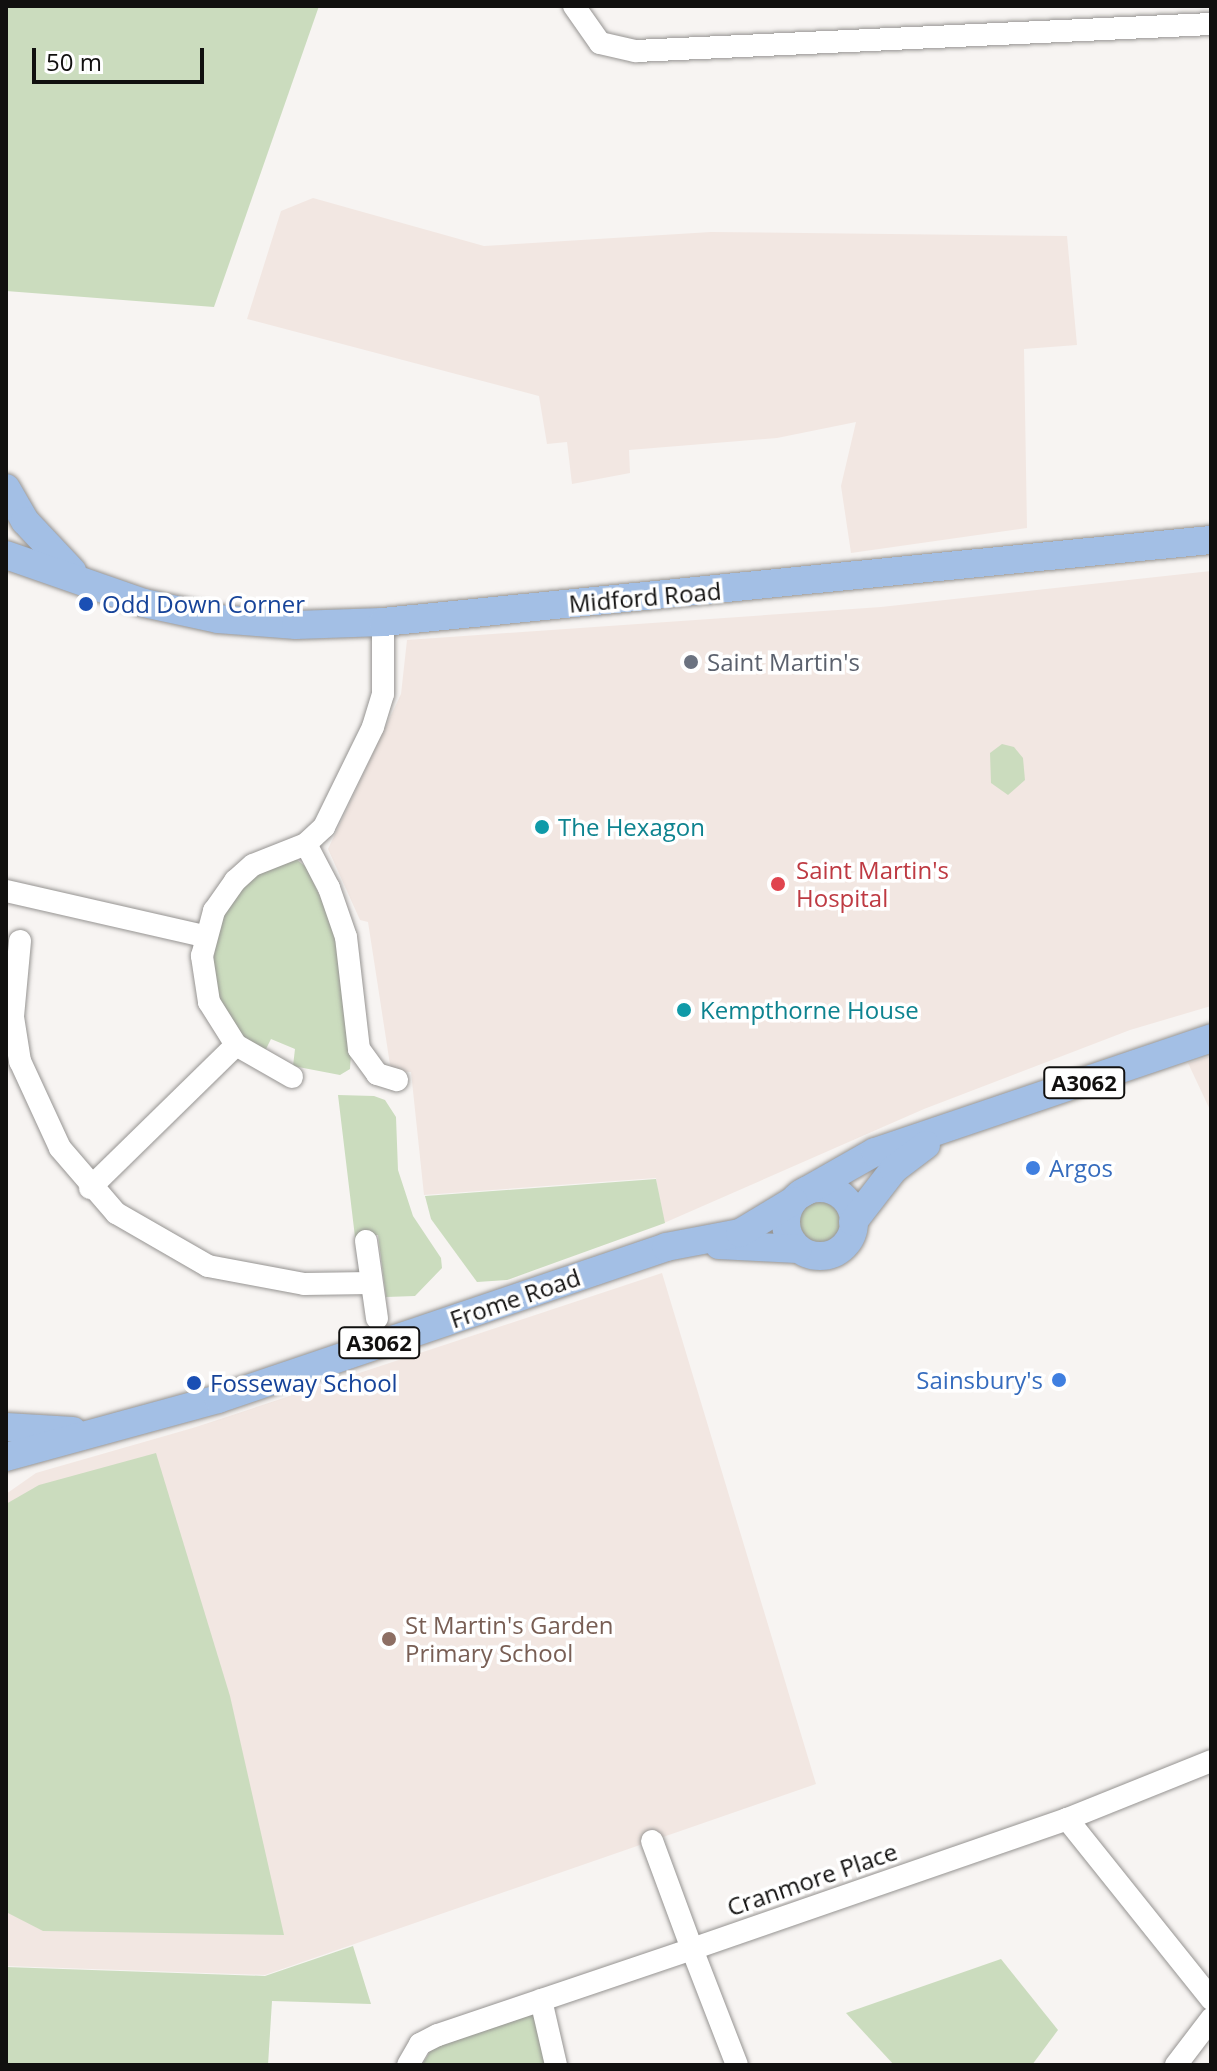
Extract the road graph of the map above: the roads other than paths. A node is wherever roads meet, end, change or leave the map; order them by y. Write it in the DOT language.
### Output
graph roads {
  1 [pos="574,6"];
  2 [pos="1211,24"];
  3 [pos="6,488"];
  4 [pos="1211,540"];
  5 [pos="6,555"];
  6 [pos="82,581"];
  7 [pos="383,622"];
  8 [pos="306,844"];
  9 [pos="6,891"];
  10 [pos="204,936"];
  11 [pos="20,941"];
  12 [pos="1211,1038"];
  13 [pos="236,1045"];
  14 [pos="292,1077"];
  15 [pos="397,1080"];
  16 [pos="957,1128"];
  17 [pos="90,1188"];
  18 [pos="797,1198"];
  19 [pos="853,1222"];
  20 [pos="366,1241"];
  21 [pos="666,1247"];
  22 [pos="798,1249"];
  23 [pos="371,1283"];
  24 [pos="377,1318"];
  25 [pos="6,1427"];
  26 [pos="89,1432"];
  27 [pos="6,1457"];
  28 [pos="1211,1761"];
  29 [pos="1067,1819"];
  30 [pos="652,1841"];
  31 [pos="692,1949"];
  32 [pos="1211,1999"];
  33 [pos="541,2000"];
  34 [pos="1211,2019"];
  35 [pos="408,2065"];
  36 [pos="556,2065"];
  37 [pos="737,2065"];
  38 [pos="1176,2065"];
  1 -- 2 [label="street"];
  3 -- 6 [label="main road"];
  4 -- 7 [label="main road, Midford Road"];
  5 -- 6 [label="main road, Midford Road"];
  6 -- 7 [label="main road, Midford Road"];
  7 -- 8 [label="street"];
  8 -- 10 [label="street"];
  8 -- 15 [label="street"];
  9 -- 10 [label="street"];
  10 -- 13 [label="street"];
  11 -- 17 [label="street"];
  12 -- 16 [label="main road, Frome Road / A3062"];
  13 -- 14 [label="street"];
  13 -- 17 [label="street"];
  16 -- 18 [label="main road, Frome Road / A3062"];
  16 -- 19 [label="main road, Frome Road / A3062"];
  17 -- 23 [label="street"];
  18 -- 19 [label="main road"];
  18 -- 21 [label="main road, Frome Road / A3062"];
  18 -- 22 [label="main road"];
  19 -- 22 [label="main road, Frome Road"];
  20 -- 23 [label="street"];
  21 -- 22 [label="main road, Frome Road / A3062"];
  21 -- 26 [label="main road, Frome Road / A3062"];
  23 -- 24 [label="street"];
  25 -- 26 [label="main road, Frome Road / A3062"];
  26 -- 27 [label="main road, Frome Road / A3062"];
  28 -- 29 [label="street, Cranmore Place"];
  29 -- 31 [label="street, Cranmore Place"];
  29 -- 32 [label="street"];
  30 -- 31 [label="street"];
  31 -- 33 [label="street, Cranmore Place"];
  31 -- 37 [label="street"];
  33 -- 35 [label="street, Cranmore Place"];
  33 -- 36 [label="street"];
  34 -- 38 [label="street"];
}
